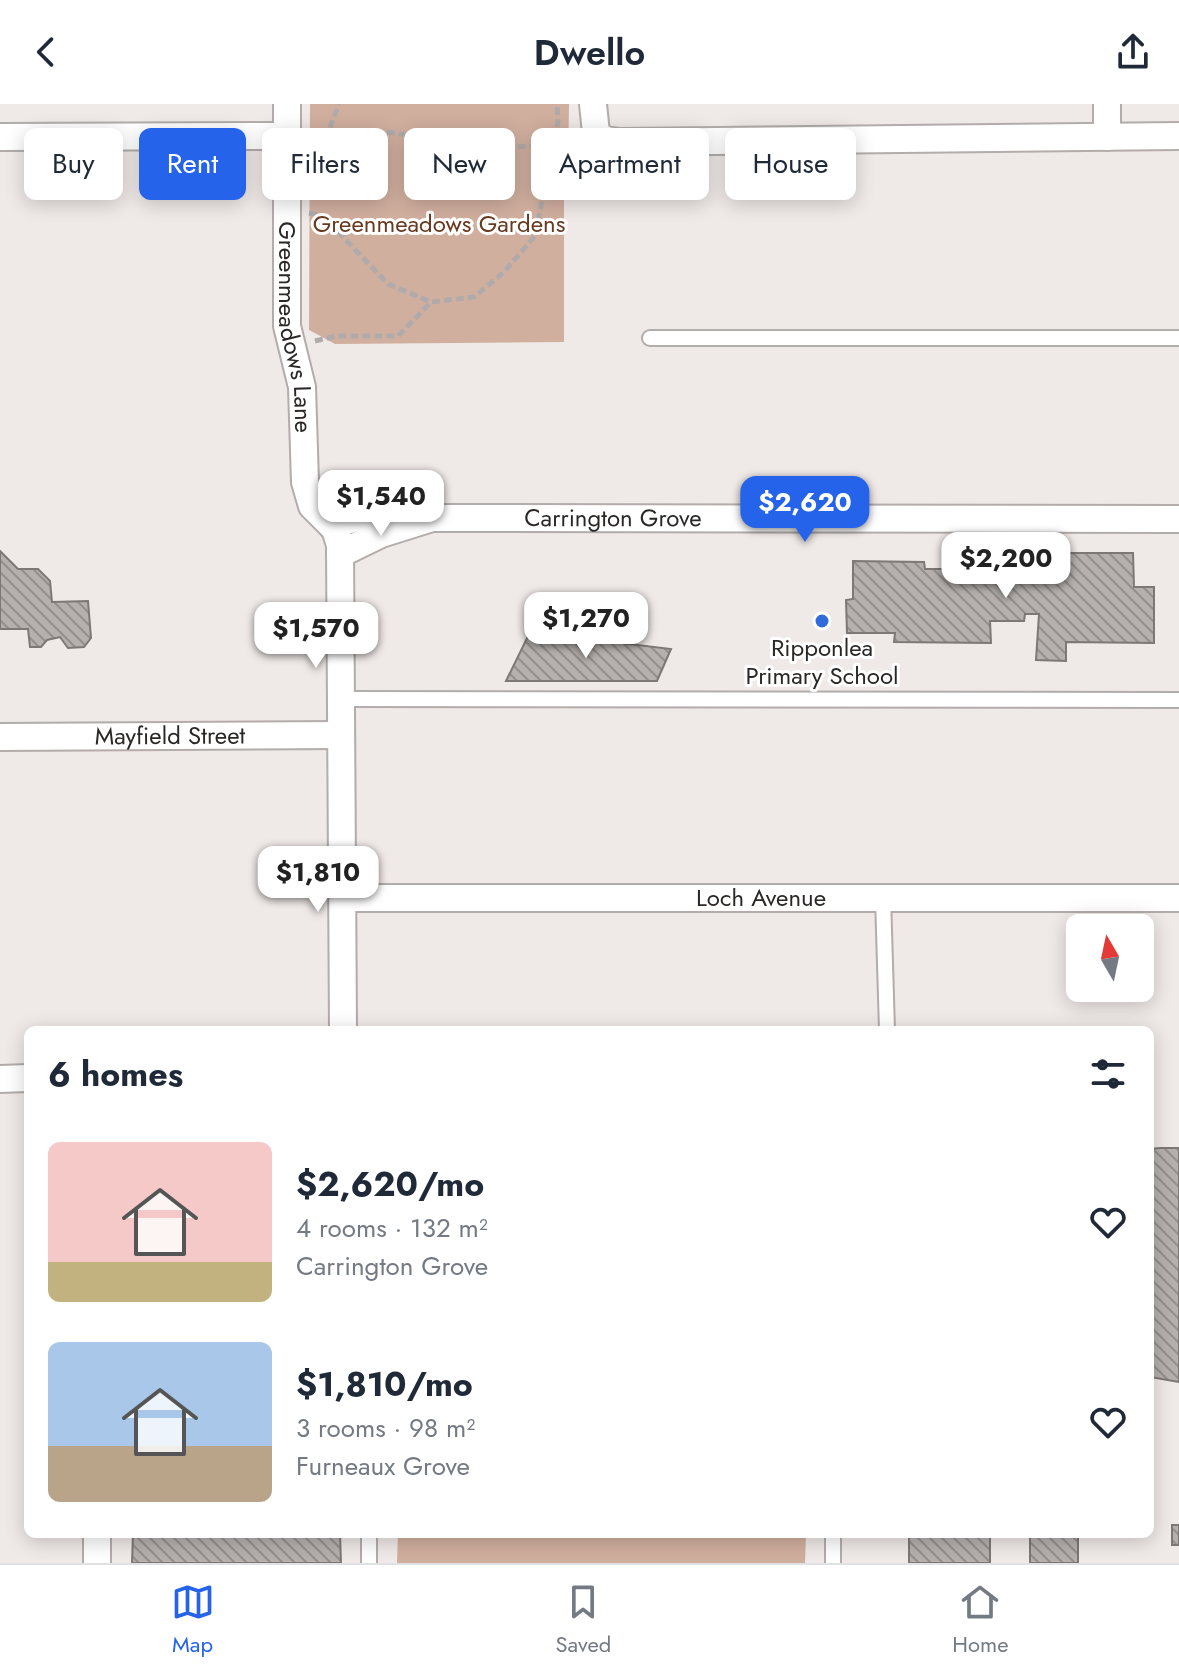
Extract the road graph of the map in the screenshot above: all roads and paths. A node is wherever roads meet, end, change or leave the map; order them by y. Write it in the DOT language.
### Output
graph roads {
  1 [pos="287,104"];
  2 [pos="339,104"];
  3 [pos="557,104"];
  4 [pos="593,104"];
  5 [pos="1107,104"];
  6 [pos="286,128"];
  7 [pos="330,128"];
  8 [pos="555,128"];
  9 [pos="597,128"];
  10 [pos="388,132"];
  11 [pos="262,136"];
  12 [pos="1179,136"];
  13 [pos="0,137"];
  14 [pos="1107,137"];
  15 [pos="709,141"];
  16 [pos="531,147"];
  17 [pos="286,200"];
  18 [pos="542,200"];
  19 [pos="286,208"];
  20 [pos="431,302"];
  21 [pos="650,338"];
  22 [pos="1179,338"];
  23 [pos="291,346"];
  24 [pos="1179,519"];
  25 [pos="337,539"];
  26 [pos="341,699"];
  27 [pos="1179,700"];
  28 [pos="341,735"];
  29 [pos="0,737"];
  30 [pos="883,897"];
  31 [pos="343,898"];
  32 [pos="1179,898"];
  33 [pos="343,1026"];
  34 [pos="887,1026"];
  35 [pos="24,1078"];
  36 [pos="0,1079"];
  37 [pos="97,1538"];
  38 [pos="369,1538"];
  39 [pos="833,1538"];
  40 [pos="97,1563"];
  41 [pos="369,1563"];
  42 [pos="833,1563"];
  1 -- 6 [label="street, Greenmeadows Lane"];
  2 -- 7 [label="path"];
  3 -- 8 [label="path"];
  4 -- 9 [label="street"];
  5 -- 14 [label="street"];
  10 -- 16 [label="path"];
  11 -- 13 [label="street"];
  12 -- 14 [label="street"];
  14 -- 15 [label="street"];
  17 -- 19 [label="street, Greenmeadows Lane"];
  18 -- 20 [label="path"];
  19 -- 20 [label="path"];
  19 -- 23 [label="street, Greenmeadows Lane"];
  20 -- 23 [label="path"];
  21 -- 22 [label="lane"];
  23 -- 25 [label="street, Greenmeadows Lane"];
  24 -- 25 [label="street, Carrington Grove"];
  25 -- 26 [label="street"];
  26 -- 27 [label="lane"];
  26 -- 28 [label="street"];
  28 -- 29 [label="street, Mayfield Street"];
  28 -- 31 [label="street"];
  30 -- 31 [label="street, Loch Avenue"];
  30 -- 32 [label="street, Loch Avenue"];
  30 -- 34 [label="lane"];
  31 -- 33 [label="street"];
  35 -- 36 [label="street"];
  37 -- 40 [label="street"];
  38 -- 41 [label="lane"];
  39 -- 42 [label="lane"];
}
